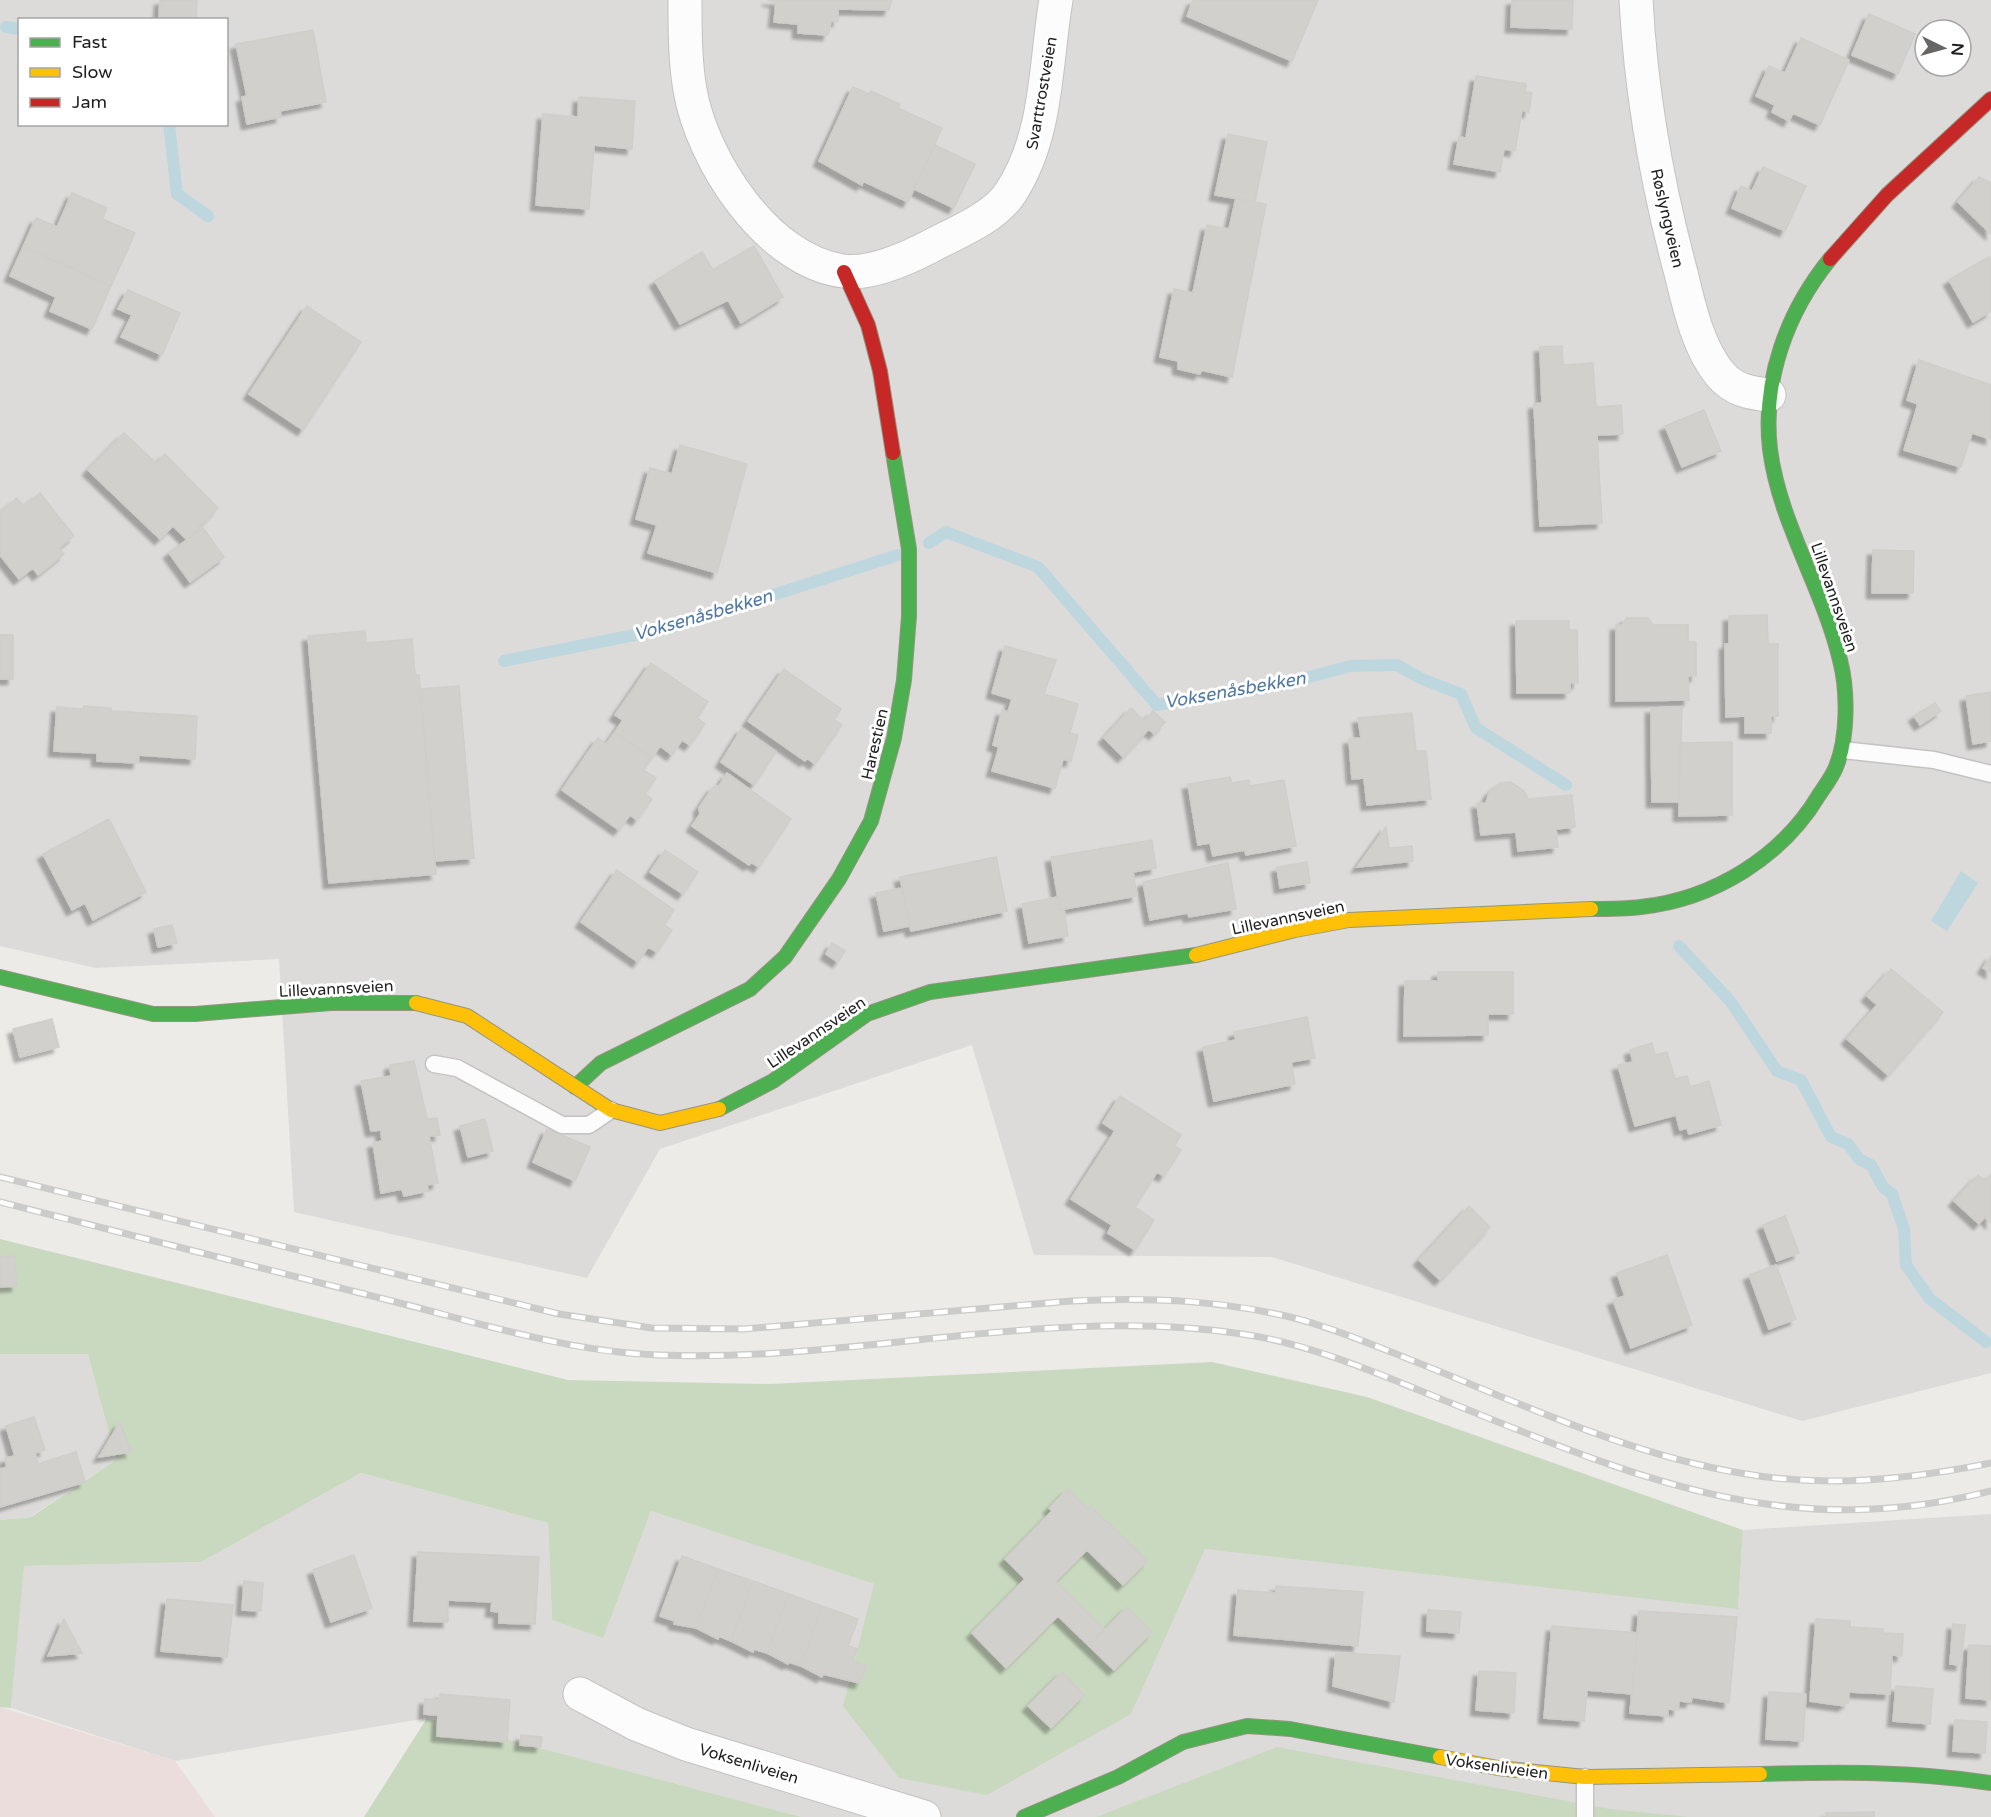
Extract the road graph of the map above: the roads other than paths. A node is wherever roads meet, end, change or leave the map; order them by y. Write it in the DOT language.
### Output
graph roads {
  1 [pos="685,0"];
  2 [pos="1056,0"];
  3 [pos="1636,0"];
  4 [pos="1991,99"];
  5 [pos="844,272"];
  6 [pos="1769,395"];
  7 [pos="1843,750"];
  8 [pos="1991,774"];
  9 [pos="0,977"];
  10 [pos="434,1064"];
  11 [pos="575,1087"];
  12 [pos="611,1110"];
  13 [pos="580,1694"];
  14 [pos="1585,1777"];
  15 [pos="1991,1783"];
  16 [pos="924,1817"];
  17 [pos="1024,1817"];
  18 [pos="1585,1817"];
  1 -- 5 [label="street, Svarttrostveien"];
  2 -- 5 [label="street, Svarttrostveien"];
  3 -- 6 [label="street, Røslyngveien"];
  4 -- 6 [label="street, Lillevannsveien"];
  5 -- 11 [label="street, Harestien"];
  6 -- 7 [label="street, Lillevannsveien"];
  7 -- 8 [label="lane"];
  7 -- 12 [label="street, Lillevannsveien"];
  9 -- 11 [label="street, Lillevannsveien"];
  10 -- 12 [label="lane"];
  11 -- 12 [label="street, Lillevannsveien"];
  13 -- 16 [label="street, Voksenliveien"];
  14 -- 15 [label="street, Voksenliveien"];
  14 -- 17 [label="street, Voksenliveien"];
  14 -- 18 [label="lane"];
}
